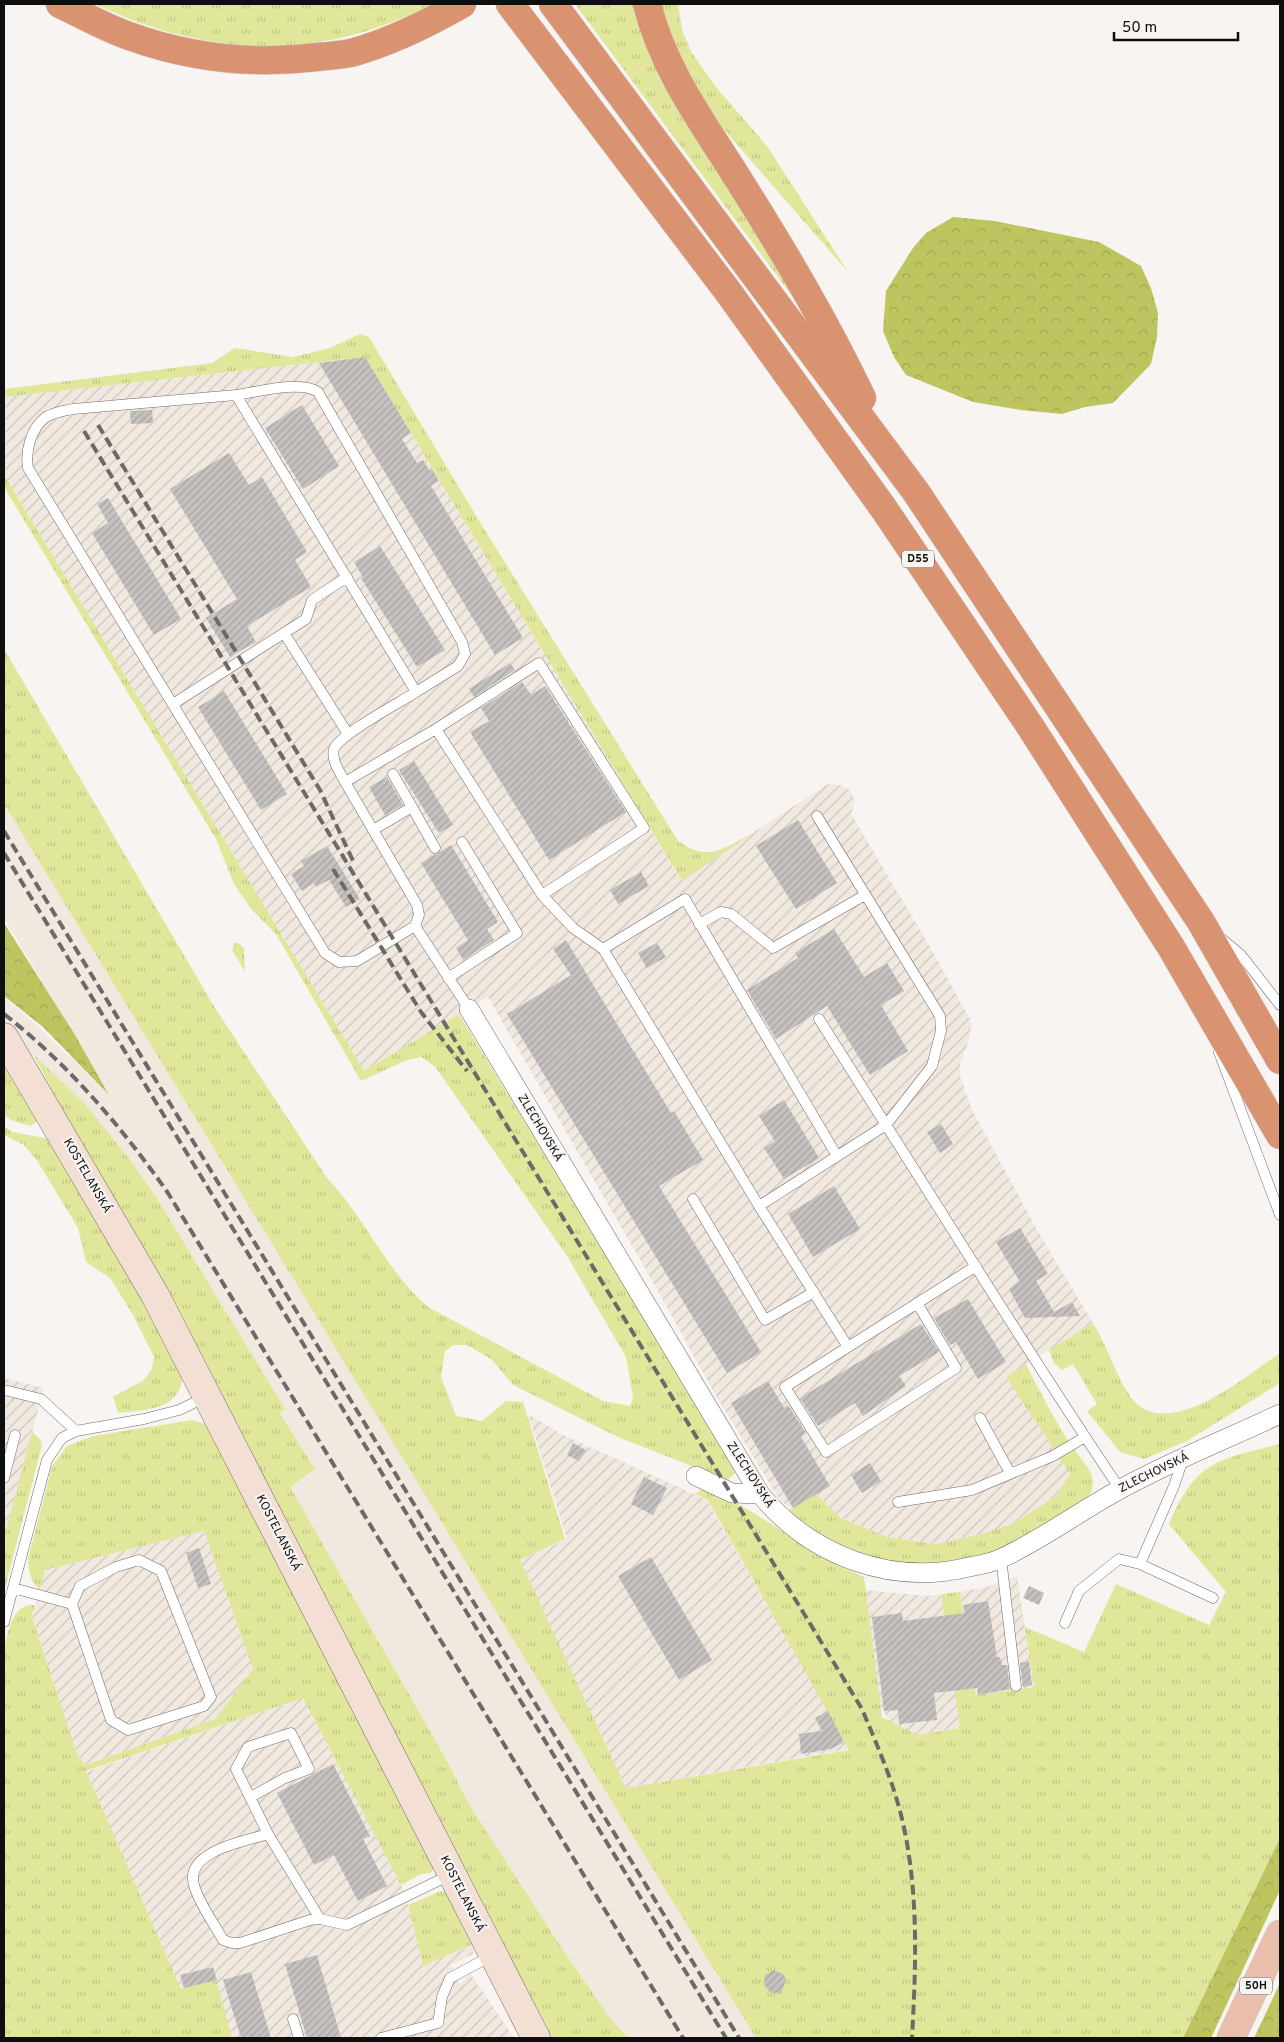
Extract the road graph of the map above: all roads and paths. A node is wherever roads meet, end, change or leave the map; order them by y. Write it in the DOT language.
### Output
graph roads {
  1 [pos="60,4"];
  2 [pos="462,4"];
  3 [pos="553,4"];
  4 [pos="647,4"];
  5 [pos="513,7"];
  6 [pos="236,395"];
  7 [pos="885,449"];
  8 [pos="347,577"];
  9 [pos="284,634"];
  10 [pos="416,692"];
  11 [pos="173,704"];
  12 [pos="436,729"];
  13 [pos="348,734"];
  14 [pos="393,774"];
  15 [pos="345,782"];
  16 [pos="412,808"];
  17 [pos="817,816"];
  18 [pos="373,830"];
  19 [pos="462,842"];
  20 [pos="435,848"];
  21 [pos="542,895"];
  22 [pos="866,895"];
  23 [pos="1201,922"];
  24 [pos="699,924"];
  25 [pos="415,926"];
  26 [pos="1170,947"];
  27 [pos="602,949"];
  28 [pos="448,978"];
  29 [pos="1280,1006"];
  30 [pos="469,1009"];
  31 [pos="819,1019"];
  32 [pos="4,1037"];
  33 [pos="1280,1060"];
  34 [pos="886,1125"];
  35 [pos="1280,1135"];
  36 [pos="837,1156"];
  37 [pos="692,1199"];
  38 [pos="759,1206"];
  39 [pos="1280,1215"];
  40 [pos="976,1266"];
  41 [pos="814,1292"];
  42 [pos="918,1303"];
  43 [pos="848,1347"];
  44 [pos="4,1390"];
  45 [pos="207,1396"];
  46 [pos="1280,1414"];
  47 [pos="980,1418"];
  48 [pos="76,1431"];
  49 [pos="15,1435"];
  50 [pos="1085,1437"];
  51 [pos="1183,1459"];
  52 [pos="1010,1473"];
  53 [pos="696,1476"];
  54 [pos="4,1478"];
  55 [pos="1120,1489"];
  56 [pos="760,1494"];
  57 [pos="898,1502"];
  58 [pos="1001,1558"];
  59 [pos="1140,1564"];
  60 [pos="13,1588"];
  61 [pos="1213,1598"];
  62 [pos="72,1604"];
  63 [pos="4,1622"];
  64 [pos="1065,1623"];
  65 [pos="1016,1686"];
  66 [pos="251,1797"];
  67 [pos="268,1834"];
  68 [pos="452,1874"];
  69 [pos="320,1919"];
  70 [pos="1280,1934"];
  71 [pos="494,1955"];
  72 [pos="293,2019"];
  73 [pos="299,2038"];
  74 [pos="381,2038"];
  75 [pos="536,2038"];
  76 [pos="1231,2038"];
  1 -- 2 [label="highway"];
  3 -- 7 [label="highway, D55"];
  4 -- 7 [label="highway"];
  5 -- 26 [label="highway, D55"];
  6 -- 8 [label="lane"];
  6 -- 10 [label="lane"];
  6 -- 11 [label="lane"];
  7 -- 23 [label="highway, D55"];
  8 -- 9 [label="lane"];
  8 -- 10 [label="lane"];
  9 -- 11 [label="lane"];
  9 -- 13 [label="lane"];
  10 -- 13 [label="lane"];
  11 -- 25 [label="lane"];
  12 -- 15 [label="lane"];
  12 -- 21 [label="lane"];
  12 -- 21 [label="lane"];
  13 -- 15 [label="lane"];
  14 -- 16 [label="lane"];
  15 -- 18 [label="lane"];
  16 -- 18 [label="lane"];
  16 -- 20 [label="lane"];
  17 -- 22 [label="lane"];
  18 -- 25 [label="lane"];
  19 -- 28 [label="lane"];
  21 -- 27 [label="lane"];
  22 -- 24 [label="lane"];
  22 -- 34 [label="lane"];
  23 -- 29 [label="lane"];
  23 -- 33 [label="highway, D55"];
  24 -- 27 [label="lane"];
  24 -- 36 [label="lane"];
  25 -- 28 [label="lane"];
  26 -- 35 [label="highway, D55"];
  26 -- 39 [label="lane"];
  27 -- 38 [label="lane"];
  28 -- 30 [label="lane"];
  30 -- 56 [label="street, ZLECHOVSKÁ"];
  31 -- 34 [label="lane"];
  32 -- 45 [label="main road, KOSTELANSKÁ"];
  34 -- 36 [label="lane"];
  34 -- 40 [label="lane"];
  36 -- 38 [label="lane"];
  37 -- 41 [label="lane"];
  38 -- 41 [label="lane"];
  40 -- 42 [label="lane"];
  40 -- 50 [label="lane"];
  41 -- 43 [label="lane"];
  42 -- 43 [label="lane"];
  42 -- 43 [label="lane"];
  44 -- 48 [label="lane"];
  45 -- 48 [label="lane"];
  45 -- 68 [label="main road, KOSTELANSKÁ"];
  46 -- 51 [label="street, ZLECHOVSKÁ"];
  47 -- 52 [label="lane"];
  48 -- 60 [label="lane"];
  49 -- 54 [label="lane"];
  50 -- 52 [label="lane"];
  50 -- 55 [label="lane"];
  51 -- 55 [label="street, ZLECHOVSKÁ"];
  51 -- 59 [label="lane"];
  52 -- 57 [label="lane"];
  53 -- 56 [label="street"];
  55 -- 58 [label="street, ZLECHOVSKÁ"];
  56 -- 58 [label="street, ZLECHOVSKÁ"];
  58 -- 65 [label="lane"];
  59 -- 61 [label="lane"];
  59 -- 64 [label="lane"];
  60 -- 62 [label="lane"];
  60 -- 63 [label="lane"];
  62 -- 62 [label="lane"];
  66 -- 66 [label="lane"];
  66 -- 67 [label="lane"];
  67 -- 69 [label="lane"];
  67 -- 69 [label="lane"];
  68 -- 69 [label="lane"];
  68 -- 71 [label="main road, KOSTELANSKÁ"];
  70 -- 76 [label="main road, 50H"];
  71 -- 74 [label="lane"];
  71 -- 75 [label="main road, KOSTELANSKÁ"];
  72 -- 73 [label="lane"];
}
